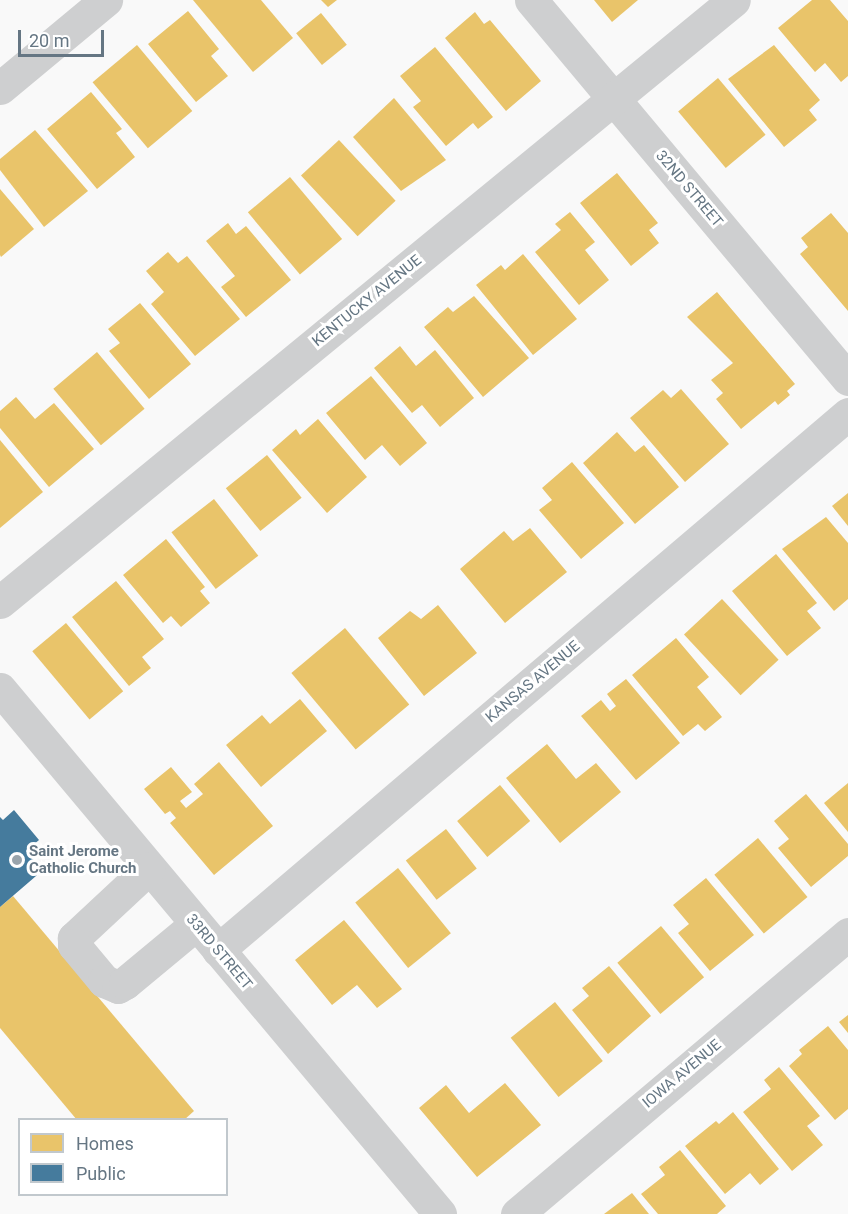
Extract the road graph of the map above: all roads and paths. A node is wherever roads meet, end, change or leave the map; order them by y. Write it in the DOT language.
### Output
graph roads {
  1 [pos="106,0"];
  2 [pos="531,0"];
  3 [pos="734,0"];
  4 [pos="0,88"];
  5 [pos="614,99"];
  6 [pos="848,379"];
  7 [pos="848,414"];
  8 [pos="0,602"];
  9 [pos="5,706"];
  10 [pos="149,868"];
  11 [pos="196,924"];
  12 [pos="848,934"];
  13 [pos="218,950"];
  14 [pos="440,1214"];
  15 [pos="517,1214"];
  1 -- 4 [label="street"];
  2 -- 5 [label="street, 32ND STREET"];
  3 -- 5 [label="street, KENTUCKY AVENUE"];
  5 -- 6 [label="street, 32ND STREET"];
  5 -- 8 [label="street, KENTUCKY AVENUE"];
  7 -- 13 [label="street, KANSAS AVENUE"];
  9 -- 10 [label="street, 33RD STREET"];
  10 -- 11 [label="street, 33RD STREET"];
  10 -- 11 [label="street"];
  11 -- 13 [label="street, 33RD STREET"];
  12 -- 15 [label="street, IOWA AVENUE"];
  13 -- 14 [label="street, 33RD STREET"];
}
